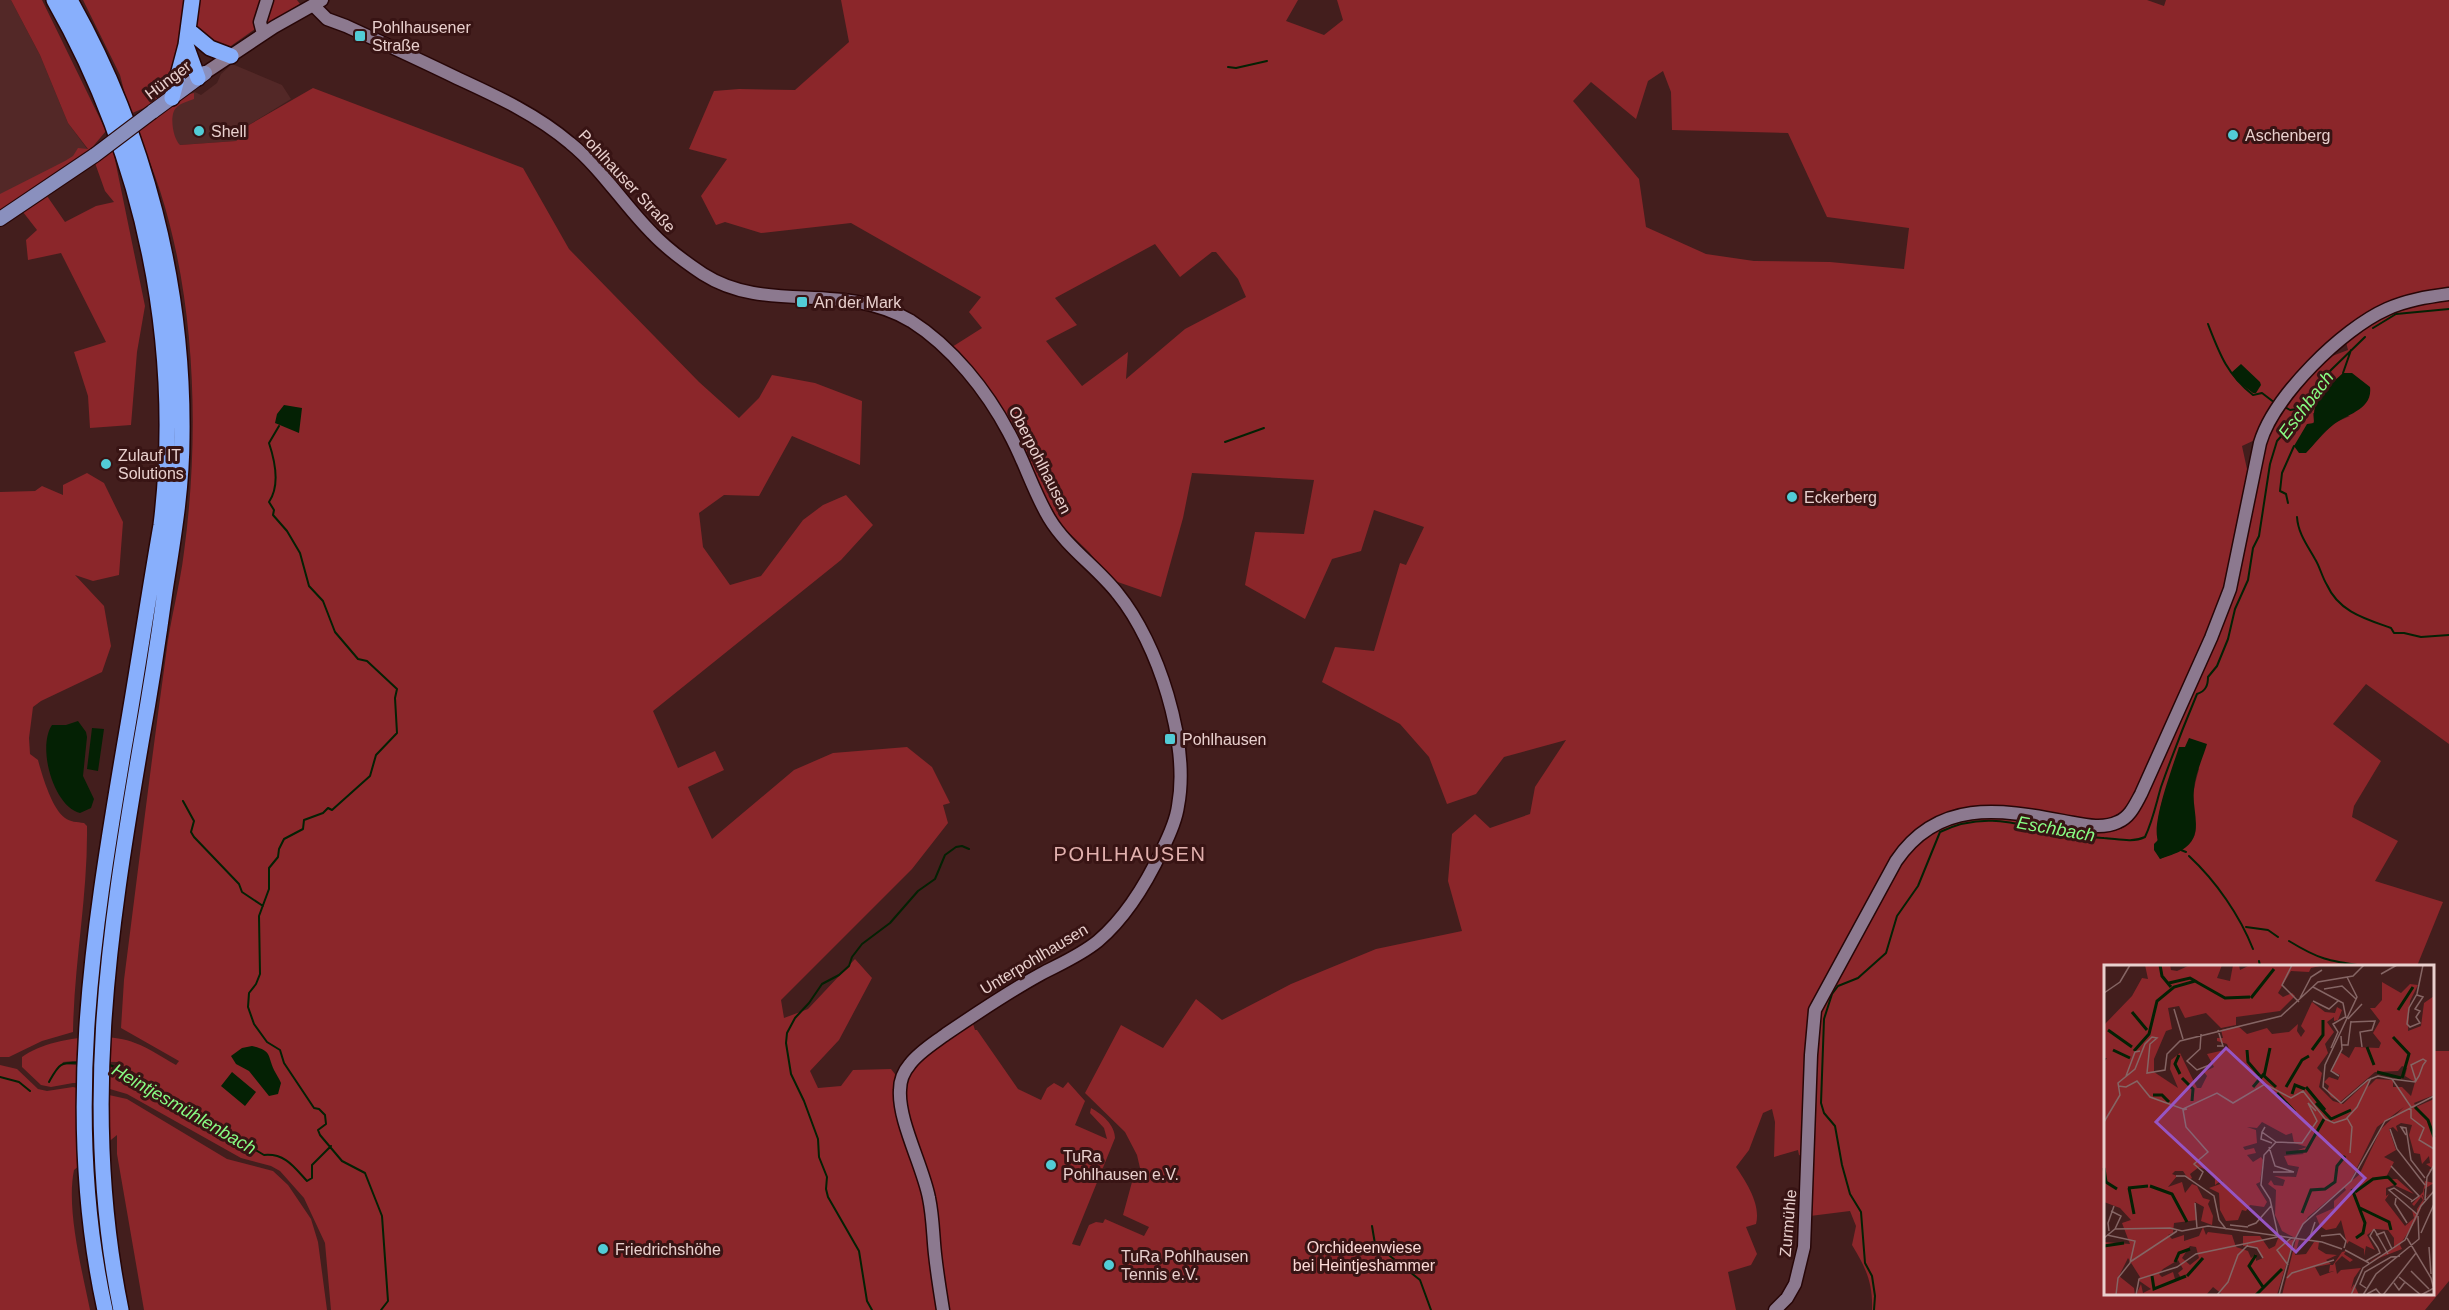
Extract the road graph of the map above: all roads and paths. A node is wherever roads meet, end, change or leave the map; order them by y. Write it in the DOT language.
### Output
graph roads {
  1 [pos="54,0"];
  2 [pos="70,0"];
  3 [pos="267,0"];
  4 [pos="319,2"];
  5 [pos="191,5"];
  6 [pos="263,34"];
  7 [pos="189,39"];
  8 [pos="231,56"];
  9 [pos="201,76"];
  10 [pos="172,98"];
  11 [pos="0,219"];
  12 [pos="2449,294"];
  13 [pos="935,340"];
  14 [pos="1136,894"];
  15 [pos="105,1310"];
  16 [pos="121,1310"];
  17 [pos="943,1310"];
  18 [pos="1775,1310"];
  1 -- 15 [label="highway"];
  2 -- 16 [label="highway"];
  3 -- 6 [label="street"];
  4 -- 6 [label="street, Hünger"];
  4 -- 13 [label="street, Pohlhauser Straße"];
  5 -- 7 [label="highway"];
  6 -- 8 [label="street, Hünger"];
  7 -- 8 [label="highway"];
  7 -- 9 [label="highway"];
  7 -- 10 [label="highway"];
  8 -- 9 [label="street, Hünger"];
  9 -- 10 [label="main road, Hünger"];
  10 -- 11 [label="main road, Hünger, bridge"];
  12 -- 18 [label="street, Zurmühle"];
  13 -- 14 [label="street, Oberpohlhausen"];
  14 -- 17 [label="street, Unterpohlhausen"];
}
